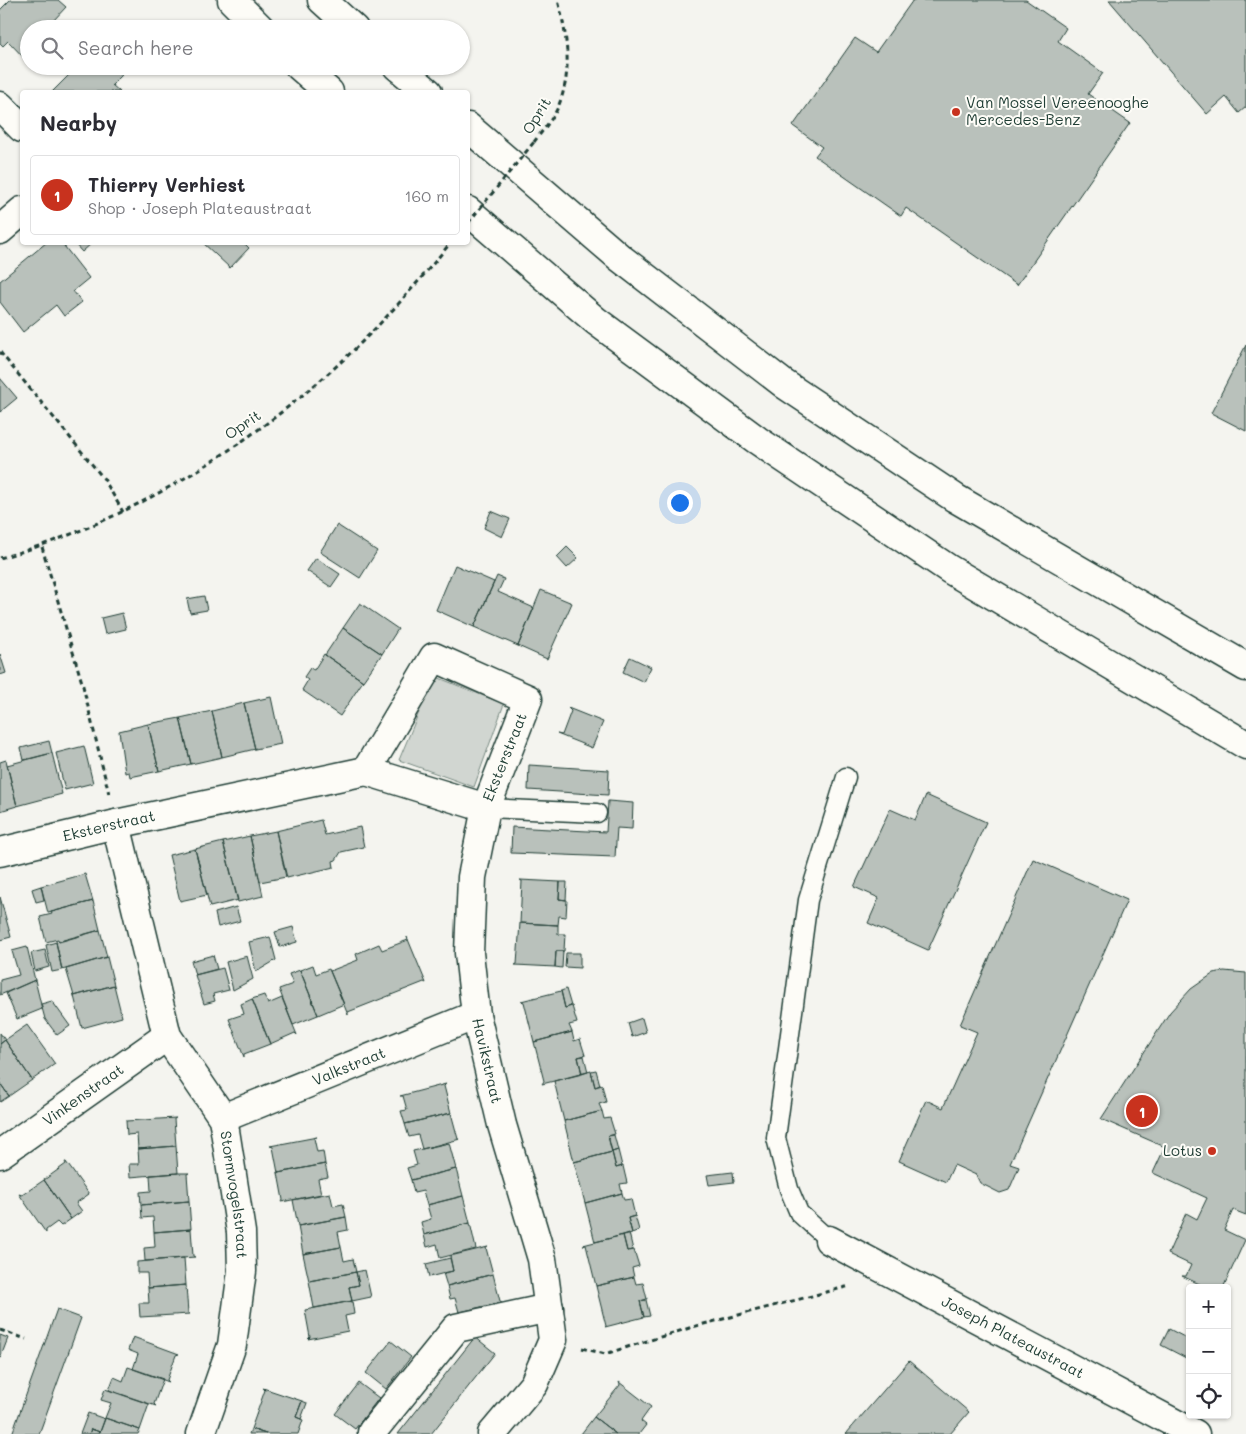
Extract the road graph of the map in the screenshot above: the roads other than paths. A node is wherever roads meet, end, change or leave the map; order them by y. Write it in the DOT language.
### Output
graph roads {
  1 [pos="232,0"];
  2 [pos="322,0"];
  3 [pos="252,20"];
  4 [pos="344,20"];
  5 [pos="309,75"];
  6 [pos="408,75"];
  7 [pos="327,90"];
  8 [pos="426,90"];
  9 [pos="0,106"];
  10 [pos="20,126"];
  11 [pos="470,129"];
  12 [pos="20,213"];
  13 [pos="470,213"];
  14 [pos="0,230"];
  15 [pos="1246,667"];
  16 [pos="1246,745"];
  17 [pos="366,770"];
  18 [pos="846,777"];
  19 [pos="486,808"];
  20 [pos="597,814"];
  21 [pos="116,824"];
  22 [pos="0,852"];
  23 [pos="476,1015"];
  24 [pos="168,1036"];
  25 [pos="223,1118"];
  26 [pos="0,1154"];
  27 [pos="829,1240"];
  28 [pos="549,1308"];
  29 [pos="372,1432"];
  30 [pos="201,1434"];
  31 [pos="492,1434"];
  32 [pos="1195,1434"];
  1 -- 3 [label="main road"];
  2 -- 4 [label="main road"];
  5 -- 7 [label="main road"];
  6 -- 8 [label="main road"];
  9 -- 10 [label="main road"];
  11 -- 15 [label="main road"];
  12 -- 14 [label="main road"];
  13 -- 16 [label="main road"];
  17 -- 19 [label="main road, Eksterstraat"];
  17 -- 19 [label="main road, Eksterstraat"];
  17 -- 21 [label="main road, Eksterstraat"];
  18 -- 27 [label="lane"];
  19 -- 20 [label="lane"];
  19 -- 23 [label="main road, Havikstraat"];
  21 -- 22 [label="main road, Eksterstraat"];
  21 -- 24 [label="main road, Stormvogelstraat"];
  23 -- 25 [label="main road, Valkstraat"];
  23 -- 28 [label="main road, Havikstraat"];
  24 -- 25 [label="main road, Stormvogelstraat"];
  24 -- 26 [label="main road, Vinkenstraat"];
  25 -- 30 [label="main road, Stormvogelstraat"];
  27 -- 32 [label="main road, Joseph Plateaustraat"];
  28 -- 29 [label="main road"];
  28 -- 31 [label="main road, Havikstraat"];
}
